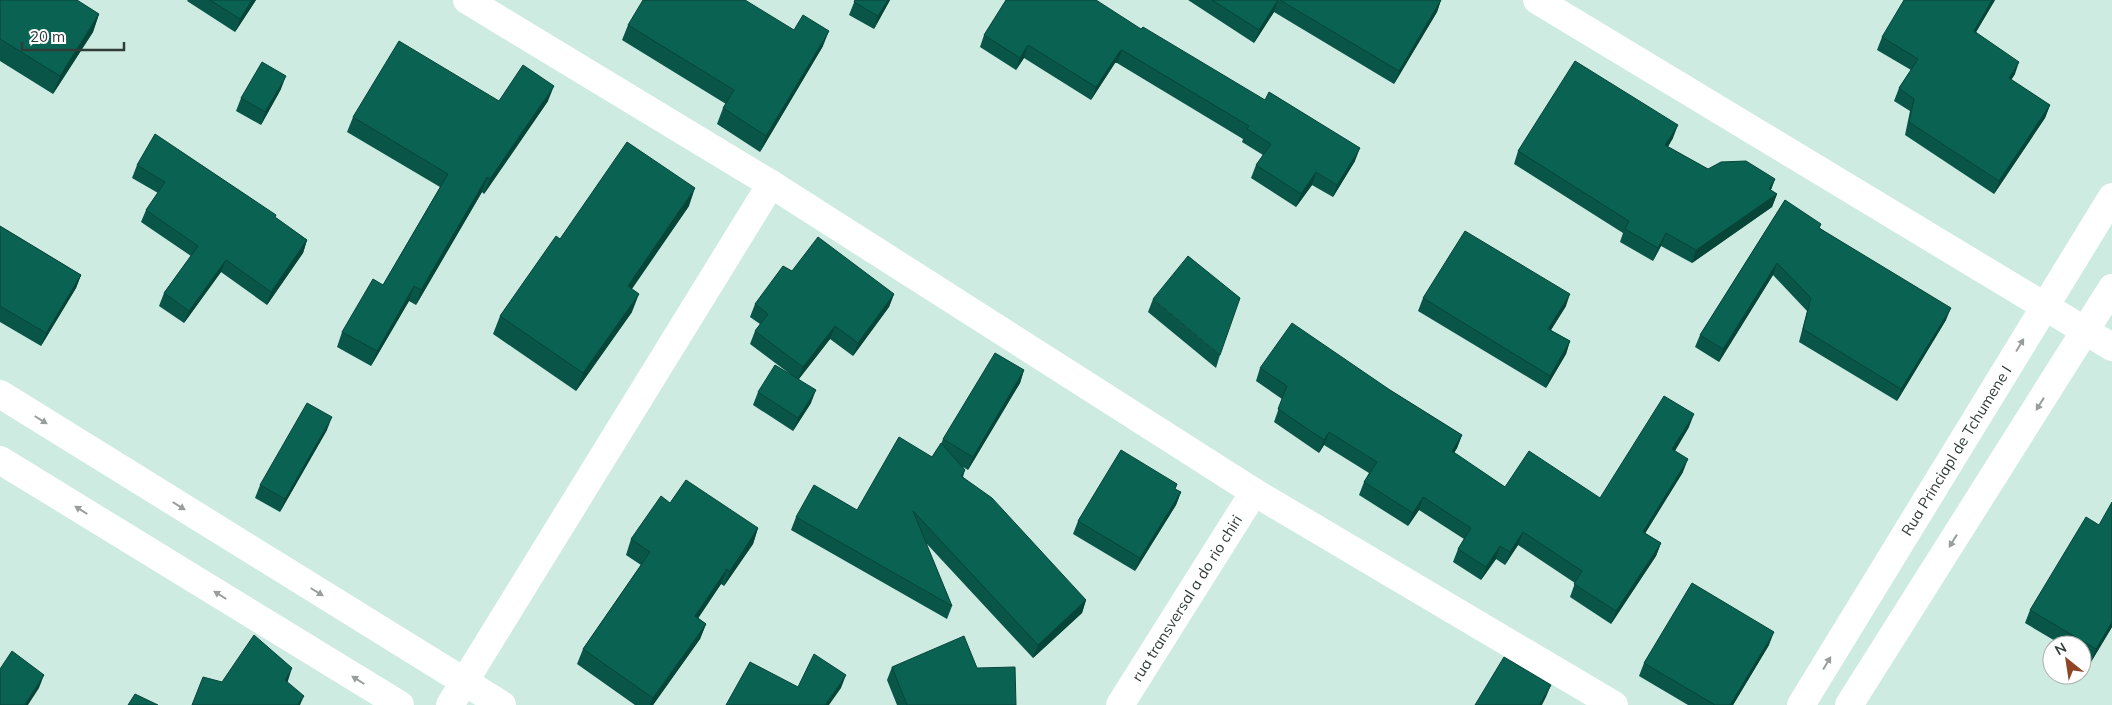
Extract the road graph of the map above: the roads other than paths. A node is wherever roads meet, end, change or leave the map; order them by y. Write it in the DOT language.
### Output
graph roads {
  1 [pos="467,0"];
  2 [pos="1538,0"];
  3 [pos="505,10"];
  4 [pos="771,184"];
  5 [pos="2112,197"];
  6 [pos="2112,288"];
  7 [pos="2044,306"];
  8 [pos="2086,332"];
  9 [pos="2112,347"];
  10 [pos="0,394"];
  11 [pos="0,460"];
  12 [pos="1254,492"];
  13 [pos="457,694"];
  14 [pos="400,705"];
  15 [pos="502,705"];
  16 [pos="1120,705"];
  17 [pos="1614,705"];
  18 [pos="1801,705"];
  19 [pos="1849,705"];
  1 -- 3 [label="street"];
  2 -- 7 [label="street"];
  3 -- 4 [label="street"];
  4 -- 12 [label="street"];
  4 -- 13 [label="street"];
  5 -- 7 [label="street, Rua Princiapl de Tchumene I"];
  6 -- 8 [label="street"];
  7 -- 8 [label="street"];
  18 -- 7 [label="street, Rua Princiapl de Tchumene I, one-way"];
  8 -- 9 [label="street"];
  8 -- 19 [label="street, one-way"];
  10 -- 13 [label="street, one-way"];
  14 -- 11 [label="street, one-way"];
  12 -- 16 [label="street, rua transversal a do rio chiri"];
  12 -- 17 [label="street"];
  13 -- 15 [label="street"];
}
